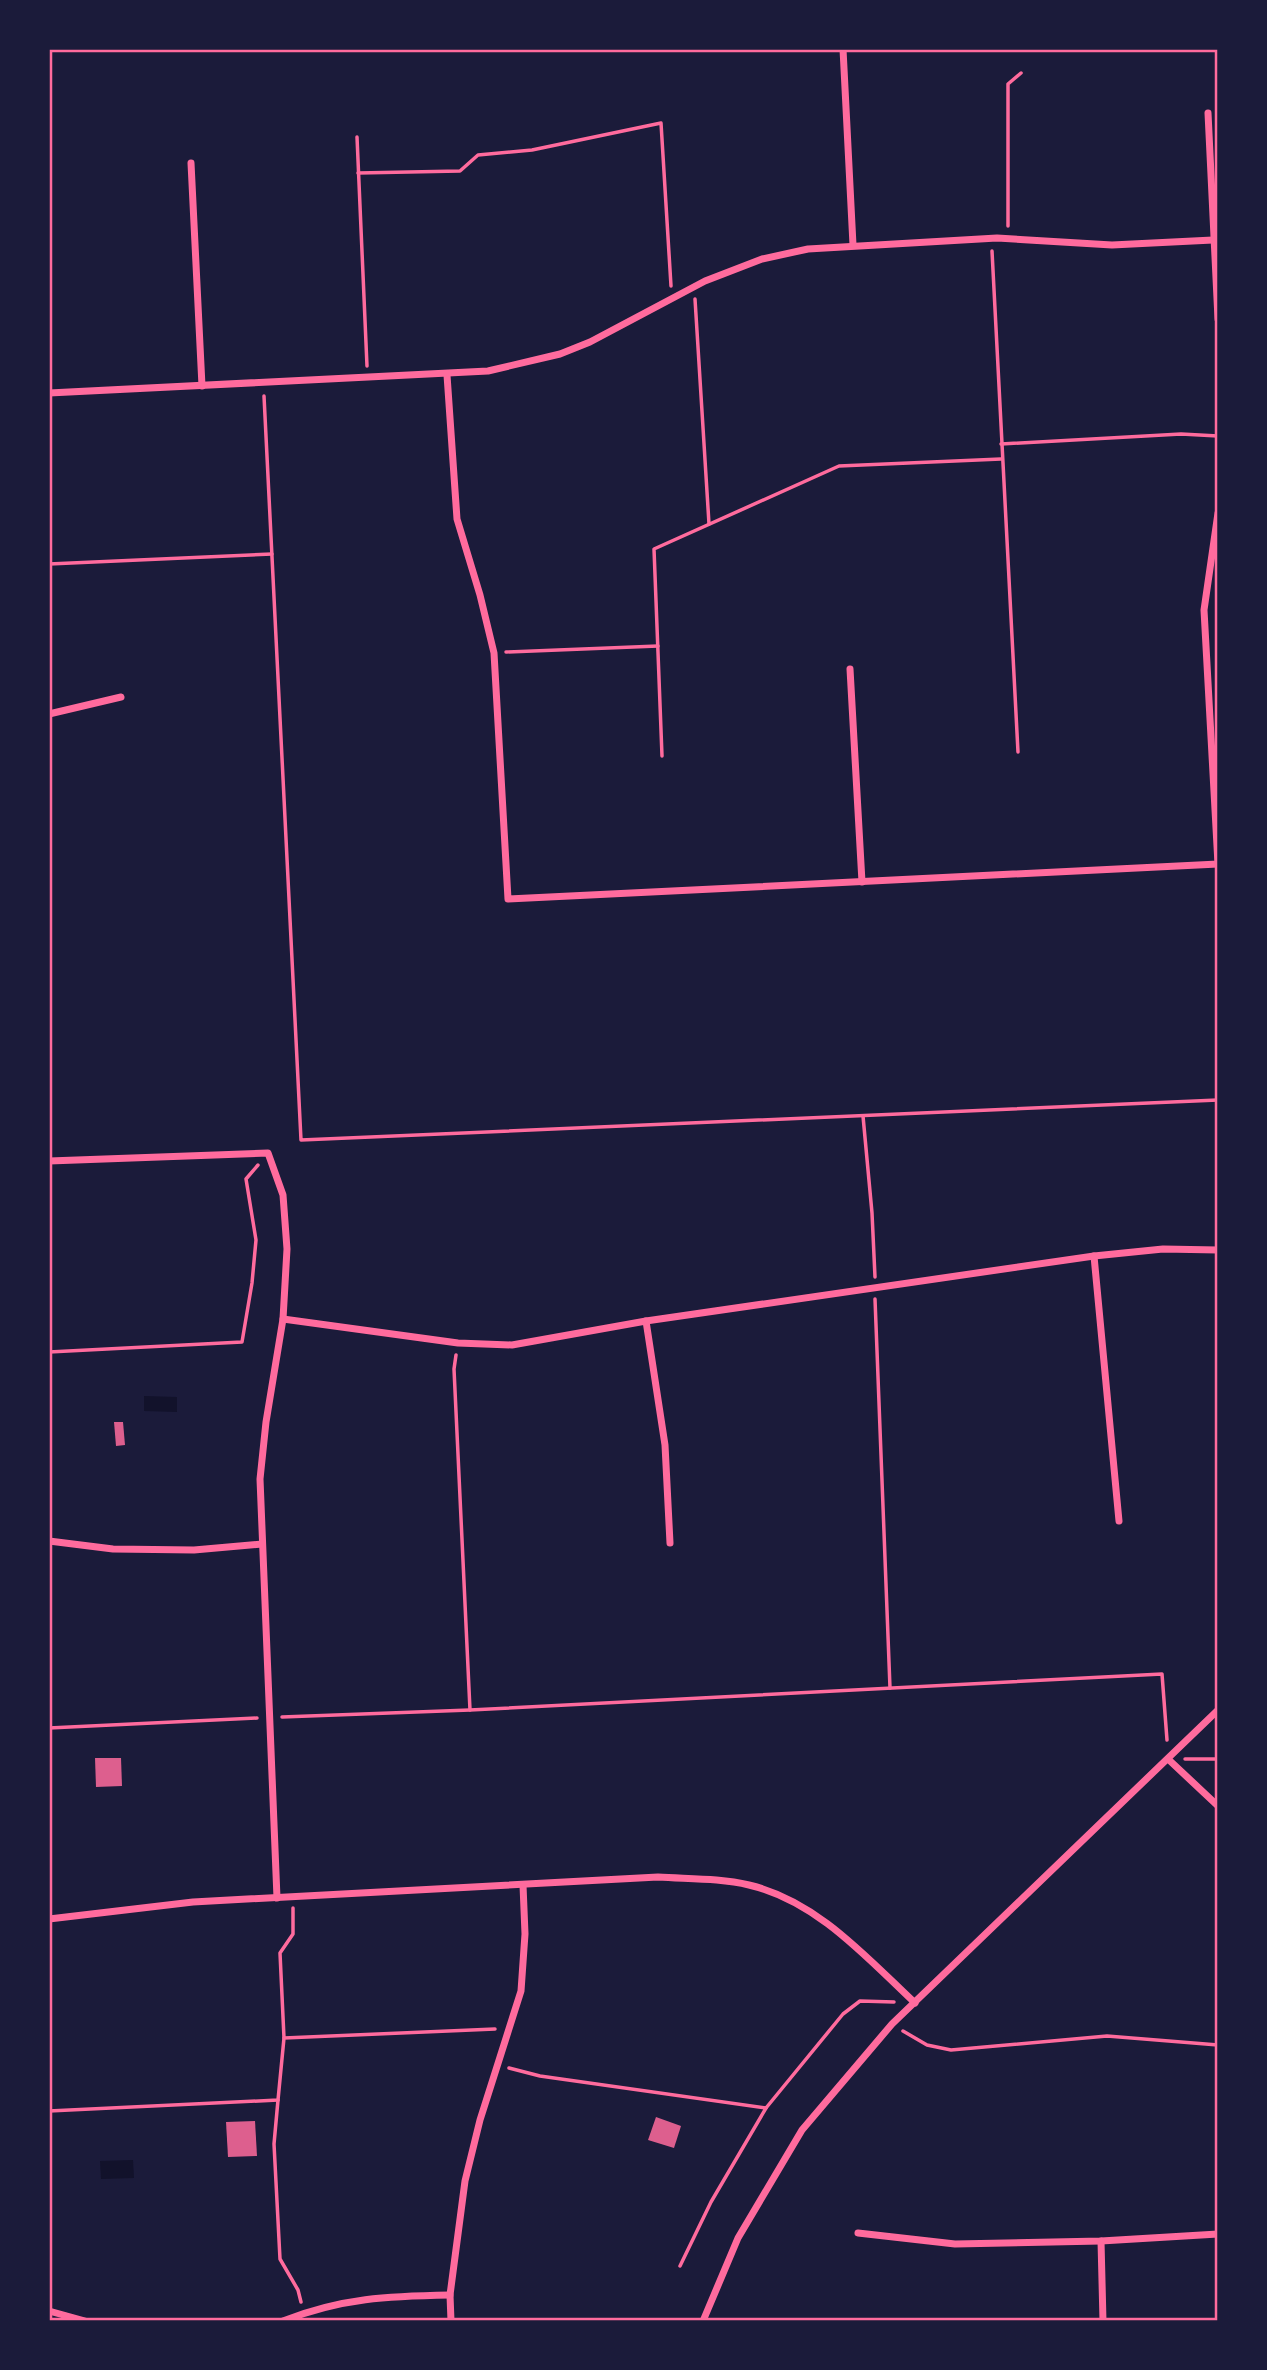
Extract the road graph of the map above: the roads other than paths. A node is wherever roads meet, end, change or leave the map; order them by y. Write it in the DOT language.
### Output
graph roads {
  1 [pos="843,49"];
  2 [pos="1208,113"];
  3 [pos="191,163"];
  4 [pos="1213,240"];
  5 [pos="853,246"];
  6 [pos="1218,319"];
  7 [pos="447,375"];
  8 [pos="202,386"];
  9 [pos="49,393"];
  10 [pos="1218,513"];
  11 [pos="850,668"];
  12 [pos="121,697"];
  13 [pos="49,714"];
  14 [pos="1218,864"];
  15 [pos="862,882"];
  16 [pos="49,1161"];
  17 [pos="1218,1251"];
  18 [pos="1094,1256"];
  19 [pos="283,1319"];
  20 [pos="646,1321"];
  21 [pos="1119,1521"];
  22 [pos="49,1541"];
  23 [pos="670,1543"];
  24 [pos="262,1544"];
  25 [pos="1218,1710"];
  26 [pos="1168,1759"];
  27 [pos="1218,1806"];
  28 [pos="523,1885"];
  29 [pos="277,1898"];
  30 [pos="49,1919"];
  31 [pos="915,2003"];
  32 [pos="858,2233"];
  33 [pos="1218,2234"];
  34 [pos="1101,2241"];
  35 [pos="450,2295"];
  36 [pos="49,2311"];
  37 [pos="85,2321"];
  38 [pos="283,2321"];
  39 [pos="451,2321"];
  40 [pos="702,2321"];
  41 [pos="1103,2321"];
  1 -- 5 [label="street"];
  2 -- 4 [label="street"];
  3 -- 8 [label="street"];
  4 -- 5 [label="street"];
  4 -- 6 [label="street"];
  5 -- 7 [label="street"];
  7 -- 8 [label="street"];
  7 -- 15 [label="street"];
  8 -- 9 [label="street"];
  10 -- 14 [label="street"];
  11 -- 15 [label="street"];
  12 -- 13 [label="street"];
  14 -- 15 [label="street"];
  16 -- 19 [label="street"];
  17 -- 18 [label="street"];
  18 -- 20 [label="street"];
  18 -- 21 [label="street"];
  19 -- 20 [label="street"];
  19 -- 24 [label="street"];
  20 -- 23 [label="street"];
  22 -- 24 [label="street"];
  24 -- 29 [label="street"];
  25 -- 26 [label="street"];
  26 -- 27 [label="street"];
  26 -- 31 [label="street"];
  28 -- 29 [label="street"];
  28 -- 31 [label="street"];
  28 -- 35 [label="street"];
  29 -- 30 [label="street"];
  31 -- 40 [label="street"];
  32 -- 34 [label="street"];
  33 -- 34 [label="street"];
  34 -- 41 [label="street"];
  35 -- 38 [label="street"];
  35 -- 39 [label="street"];
  36 -- 37 [label="street"];
}
